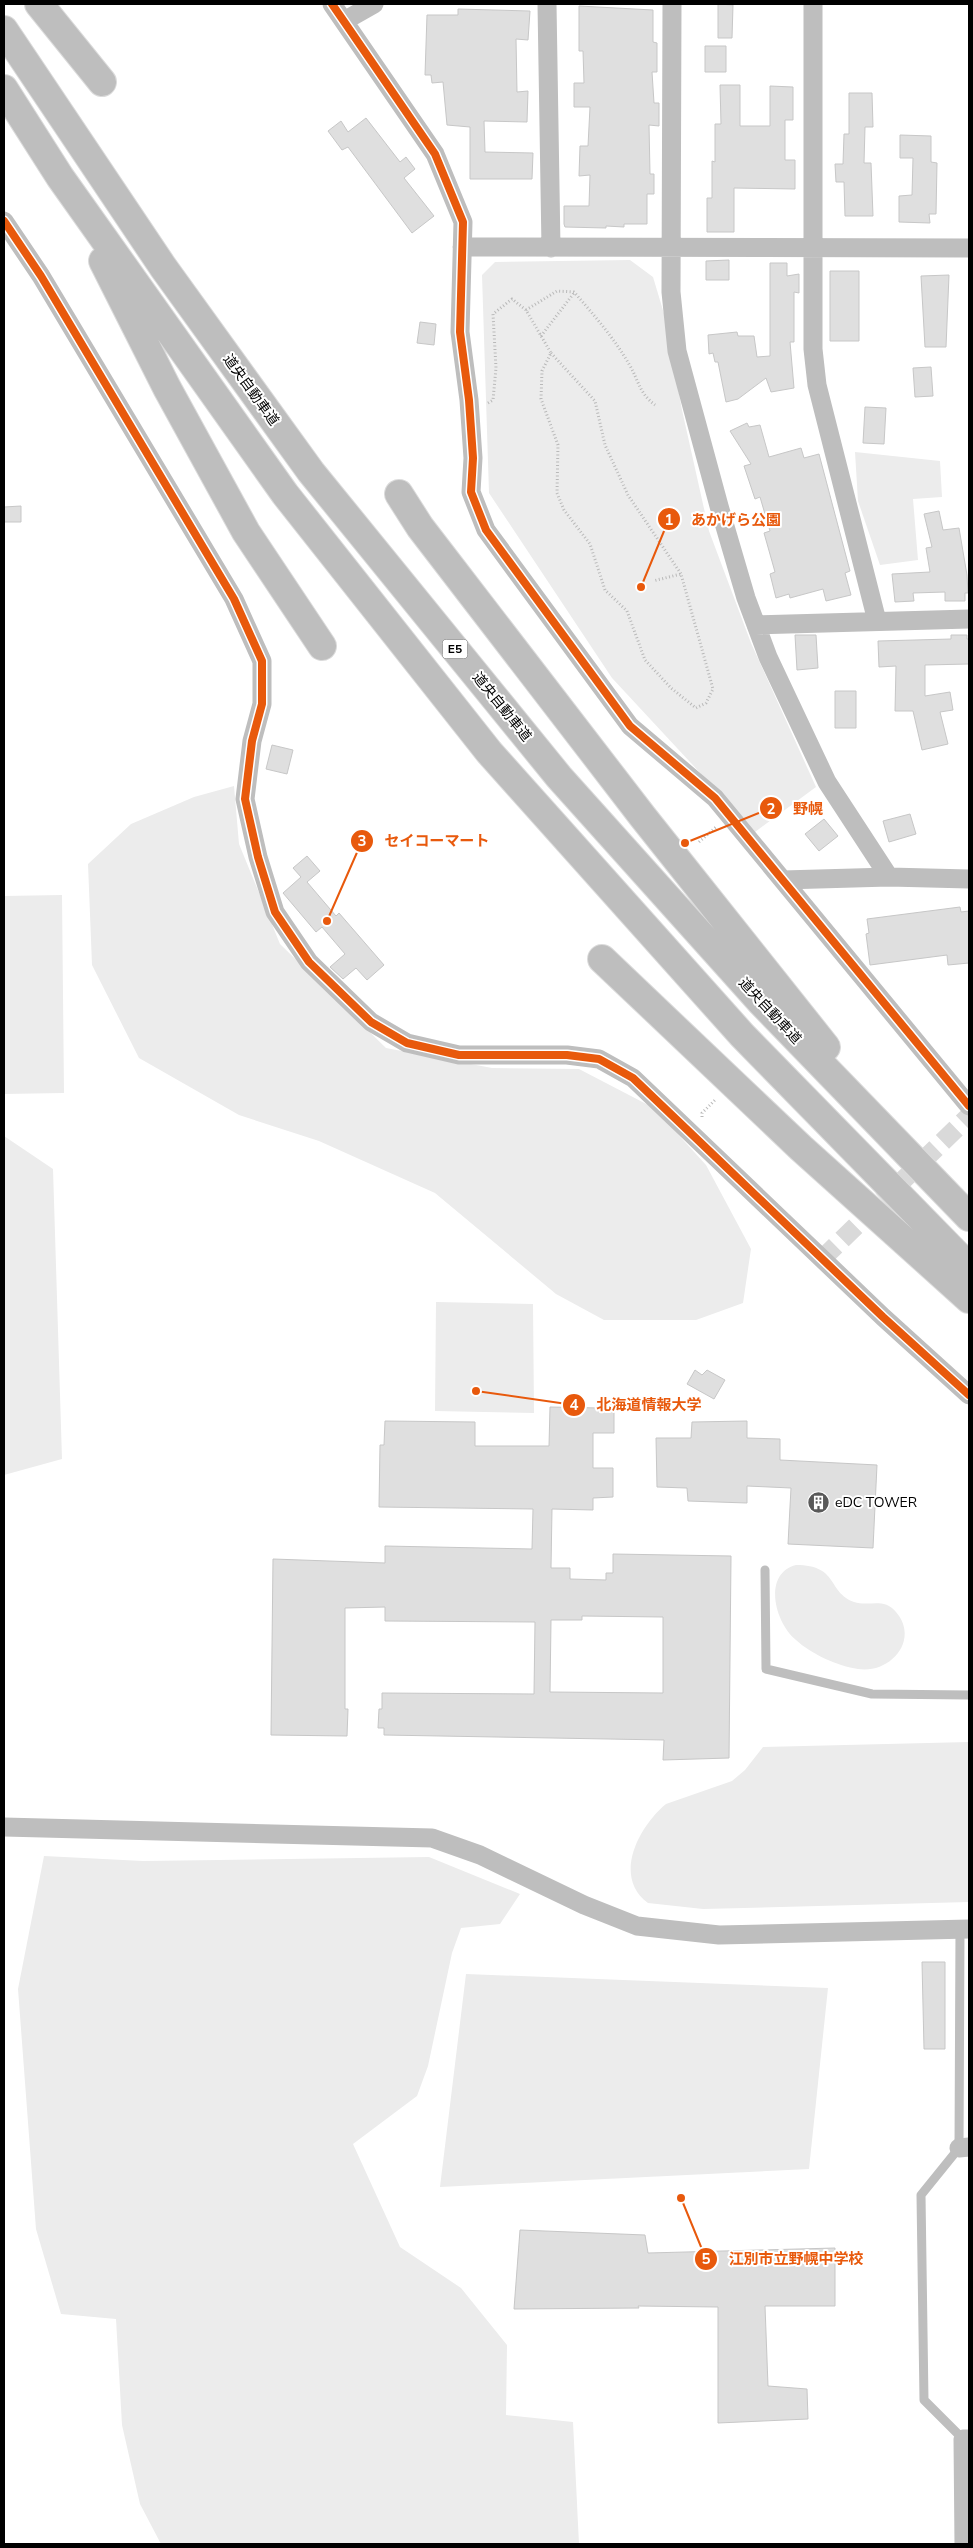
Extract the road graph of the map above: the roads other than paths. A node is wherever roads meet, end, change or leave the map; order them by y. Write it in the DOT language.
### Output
graph roads {
  1 [pos="39,4"];
  2 [pos="332,4"];
  3 [pos="374,4"];
  4 [pos="546,4"];
  5 [pos="672,4"];
  6 [pos="813,4"];
  7 [pos="344,21"];
  8 [pos="4,30"];
  9 [pos="102,82"];
  10 [pos="4,89"];
  11 [pos="60,177"];
  12 [pos="7,231"];
  13 [pos="462,247"];
  14 [pos="551,248"];
  15 [pos="671,248"];
  16 [pos="813,248"];
  17 [pos="969,248"];
  18 [pos="399,494"];
  19 [pos="969,619"];
  20 [pos="876,621"];
  21 [pos="756,625"];
  22 [pos="322,646"];
  23 [pos="889,877"];
  24 [pos="969,879"];
  25 [pos="783,880"];
  26 [pos="602,959"];
  27 [pos="969,1106"];
  28 [pos="931,1180"];
  29 [pos="969,1217"];
  30 [pos="969,1267"];
  31 [pos="969,1300"];
  32 [pos="969,1394"];
  33 [pos="765,1570"];
  34 [pos="969,1695"];
  35 [pos="4,1827"];
  36 [pos="964,1929"];
  37 [pos="964,2148"];
  38 [pos="966,2439"];
  39 [pos="964,2544"];
  1 -- 9 [label="highway"];
  2 -- 7 [label="street"];
  3 -- 7 [label="street"];
  4 -- 14 [label="street"];
  5 -- 15 [label="street"];
  6 -- 16 [label="street"];
  7 -- 13 [label="street"];
  8 -- 28 [label="highway, 道央自動車道 / E5"];
  10 -- 11 [label="highway"];
  11 -- 22 [label="highway"];
  11 -- 30 [label="highway"];
  12 -- 32 [label="street"];
  13 -- 14 [label="street"];
  13 -- 25 [label="street"];
  14 -- 15 [label="street"];
  15 -- 16 [label="street"];
  15 -- 21 [label="street"];
  16 -- 17 [label="street"];
  16 -- 20 [label="street"];
  18 -- 28 [label="highway"];
  19 -- 20 [label="street"];
  20 -- 21 [label="street"];
  21 -- 23 [label="street"];
  23 -- 24 [label="street"];
  23 -- 25 [label="street"];
  25 -- 27 [label="street"];
  26 -- 31 [label="highway"];
  28 -- 29 [label="highway, 道央自動車道 / E5"];
  33 -- 34 [label="lane"];
  35 -- 36 [label="street"];
  36 -- 37 [label="lane"];
  37 -- 38 [label="lane"];
  38 -- 39 [label="street"];
}
